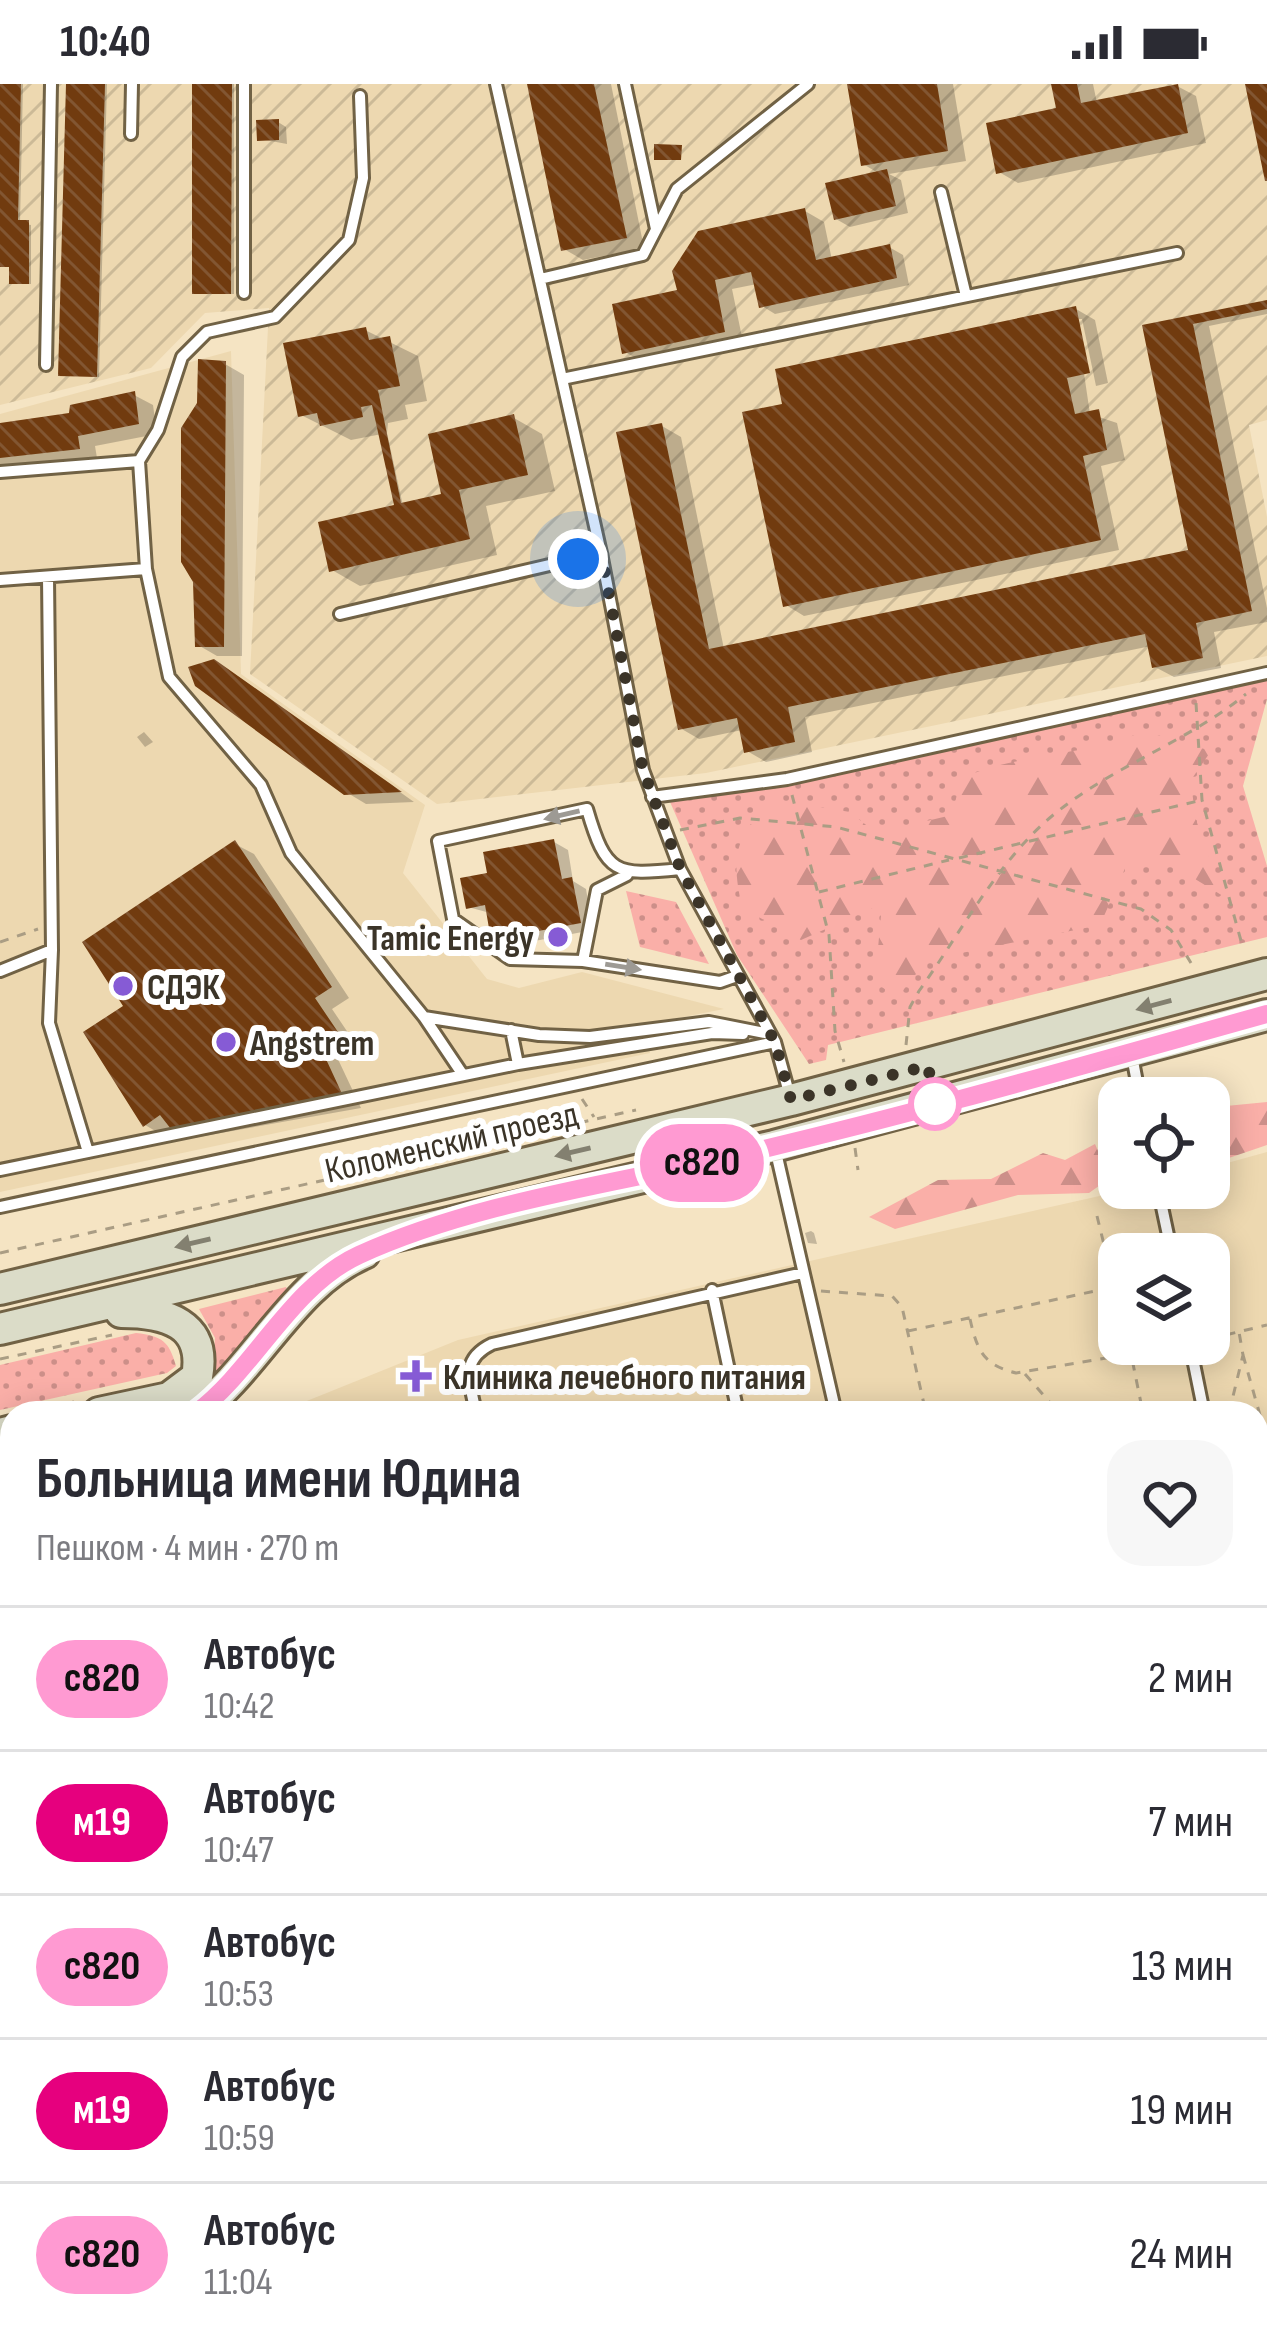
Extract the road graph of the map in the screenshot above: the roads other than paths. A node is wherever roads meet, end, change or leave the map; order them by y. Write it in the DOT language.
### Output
graph roads {
  1 [pos="51,84"];
  2 [pos="132,84"];
  3 [pos="244,84"];
  4 [pos="496,84"];
  5 [pos="625,84"];
  6 [pos="808,84"];
  7 [pos="360,96"];
  8 [pos="131,134"];
  9 [pos="941,192"];
  10 [pos="656,229"];
  11 [pos="1177,253"];
  12 [pos="539,279"];
  13 [pos="244,293"];
  14 [pos="966,296"];
  15 [pos="46,365"];
  16 [pos="562,379"];
  17 [pos="139,461"];
  18 [pos="0,472"];
  19 [pos="601,553"];
  20 [pos="146,569"];
  21 [pos="48,577"];
  22 [pos="0,580"];
  23 [pos="340,614"];
  24 [pos="1267,674"];
  25 [pos="652,797"];
  26 [pos="680,868"];
  27 [pos="627,875"];
  28 [pos="52,950"];
  29 [pos="583,961"];
  30 [pos="0,971"];
  31 [pos="1267,974"];
  32 [pos="736,976"];
  33 [pos="1267,1015"];
  34 [pos="424,1017"];
  35 [pos="511,1030"];
  36 [pos="773,1038"];
  37 [pos="1131,1052"];
  38 [pos="518,1064"];
  39 [pos="463,1075"];
  40 [pos="1136,1077"];
  41 [pos="791,1100"];
  42 [pos="774,1146"];
  43 [pos="88,1152"];
  44 [pos="0,1170"];
  45 [pos="0,1207"];
  46 [pos="471,1217"];
  47 [pos="803,1273"];
  48 [pos="6,1287"];
  49 [pos="712,1290"];
  50 [pos="74,1311"];
  51 [pos="0,1328"];
  52 [pos="1194,1365"];
  53 [pos="155,1401"];
  54 [pos="211,1401"];
  55 [pos="473,1401"];
  56 [pos="735,1401"];
  57 [pos="833,1401"];
  58 [pos="1202,1401"];
  1 -- 15 [label="lane"];
  2 -- 8 [label="lane"];
  3 -- 13 [label="lane"];
  4 -- 12 [label="lane"];
  5 -- 10 [label="lane"];
  6 -- 10 [label="lane"];
  7 -- 17 [label="lane"];
  9 -- 14 [label="lane"];
  10 -- 12 [label="lane"];
  11 -- 14 [label="lane"];
  12 -- 16 [label="lane"];
  14 -- 16 [label="lane"];
  16 -- 19 [label="lane"];
  17 -- 18 [label="lane"];
  17 -- 20 [label="lane"];
  19 -- 23 [label="lane"];
  19 -- 25 [label="lane"];
  20 -- 21 [label="lane"];
  20 -- 34 [label="lane"];
  21 -- 22 [label="lane"];
  21 -- 28 [label="lane"];
  24 -- 25 [label="lane"];
  25 -- 26 [label="lane"];
  26 -- 27 [label="lane"];
  26 -- 32 [label="lane"];
  27 -- 29 [label="lane"];
  27 -- 29 [label="lane, one-way"];
  28 -- 30 [label="lane"];
  28 -- 43 [label="lane"];
  29 -- 32 [label="lane, one-way"];
  31 -- 41 [label="main road, Коломенский проезд, one-way"];
  32 -- 36 [label="lane"];
  33 -- 37 [label="main road"];
  34 -- 35 [label="lane"];
  34 -- 39 [label="lane"];
  35 -- 36 [label="lane"];
  35 -- 38 [label="lane"];
  36 -- 38 [label="lane"];
  36 -- 41 [label="lane"];
  36 -- 45 [label="lane"];
  37 -- 40 [label="lane"];
  37 -- 42 [label="main road"];
  38 -- 39 [label="lane"];
  39 -- 43 [label="lane"];
  41 -- 48 [label="main road, Коломенский проезд, one-way"];
  42 -- 46 [label="main road"];
  42 -- 47 [label="lane"];
  43 -- 44 [label="lane"];
  46 -- 50 [label="main road"];
  46 -- 54 [label="main road"];
  47 -- 49 [label="lane"];
  47 -- 57 [label="lane"];
  49 -- 55 [label="lane"];
  49 -- 56 [label="lane"];
  50 -- 51 [label="main road"];
  50 -- 53 [label="main road"];
  52 -- 58 [label="lane"];
}
